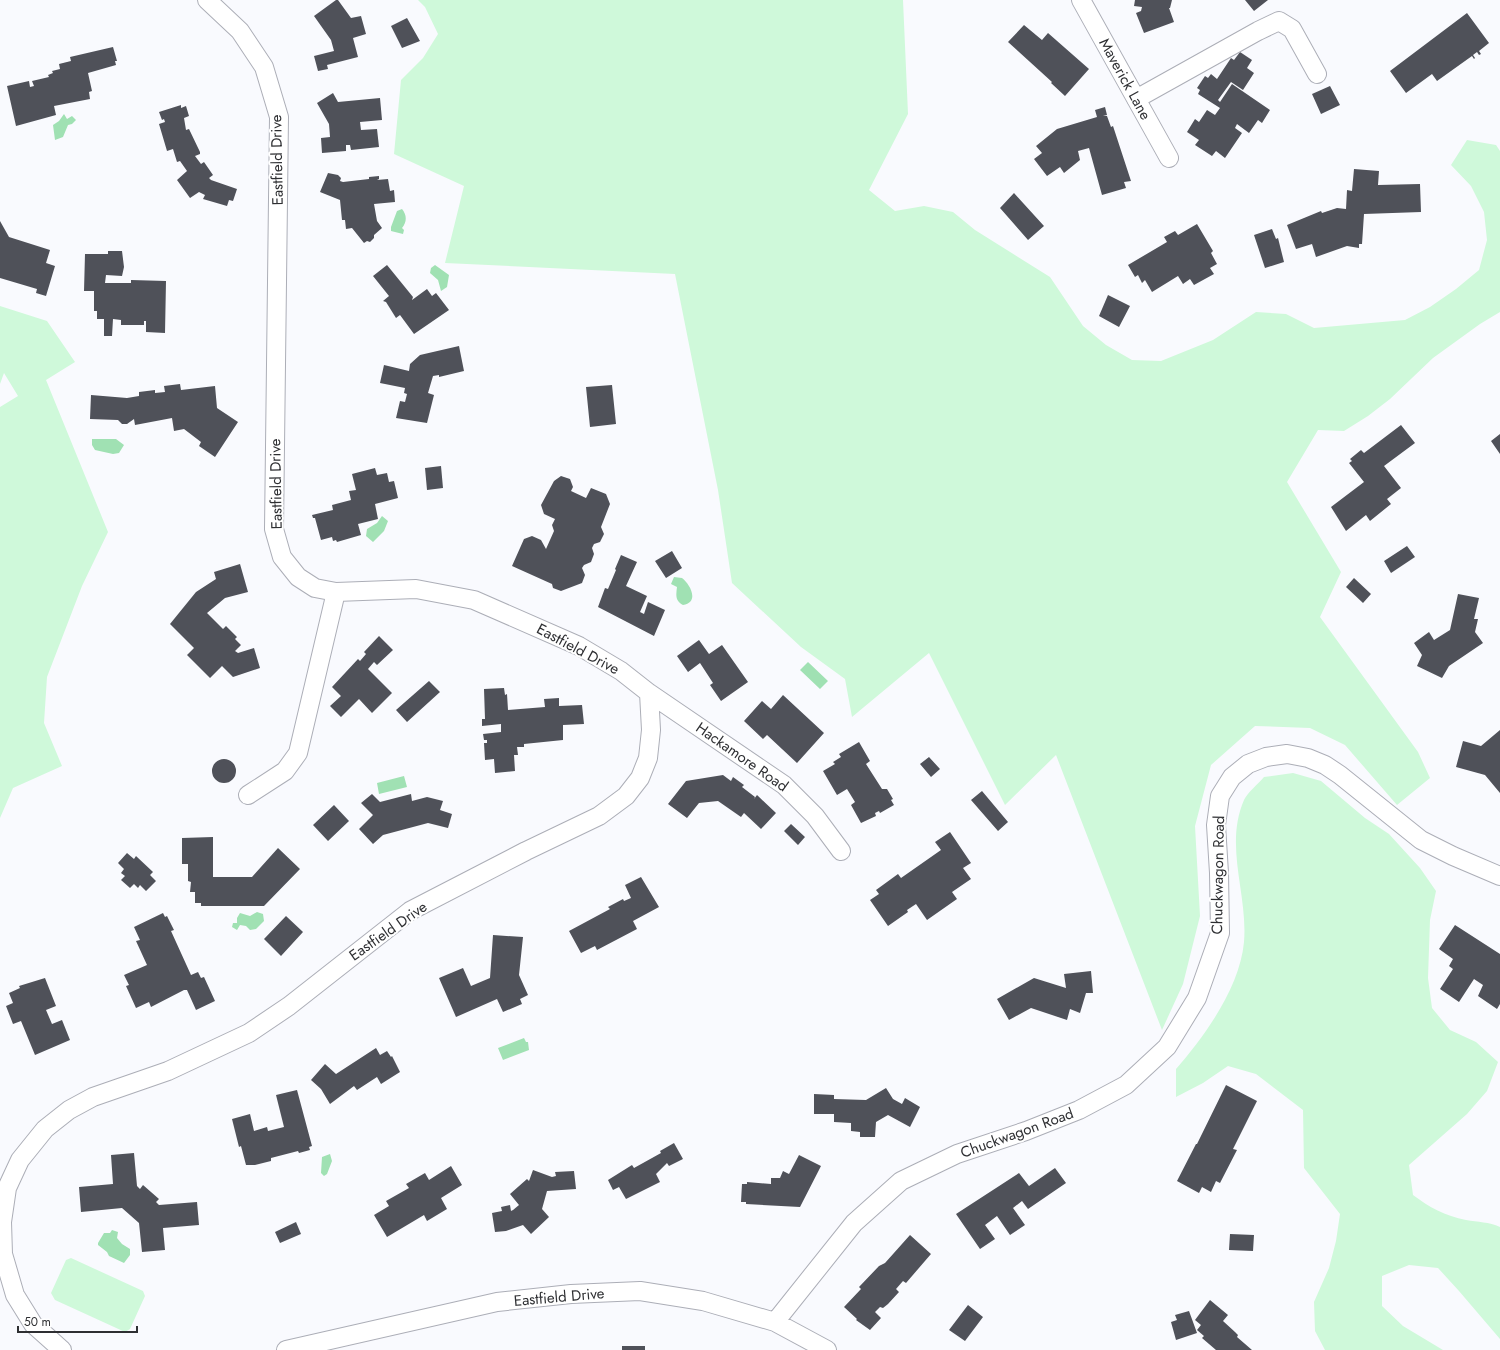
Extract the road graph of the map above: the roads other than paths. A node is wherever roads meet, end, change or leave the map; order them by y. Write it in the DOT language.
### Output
graph roads {
  1 [pos="206,0"];
  2 [pos="1081,0"];
  3 [pos="1317,74"];
  4 [pos="1136,99"];
  5 [pos="1169,158"];
  6 [pos="336,592"];
  7 [pos="648,693"];
  8 [pos="248,795"];
  9 [pos="841,851"];
  10 [pos="1500,876"];
  11 [pos="775,1322"];
  12 [pos="62,1350"];
  13 [pos="286,1350"];
  14 [pos="827,1350"];
  1 -- 6 [label="street, Eastfield Drive"];
  2 -- 4 [label="street, Maverick Lane"];
  3 -- 4 [label="street"];
  4 -- 5 [label="street, Maverick Lane"];
  6 -- 7 [label="street, Eastfield Drive"];
  6 -- 8 [label="street"];
  7 -- 9 [label="street, Hackamore Road"];
  7 -- 12 [label="street, Eastfield Drive"];
  10 -- 11 [label="street, Chuckwagon Road"];
  11 -- 13 [label="street, Eastfield Drive"];
  11 -- 14 [label="street, Eastfield Drive"];
}
